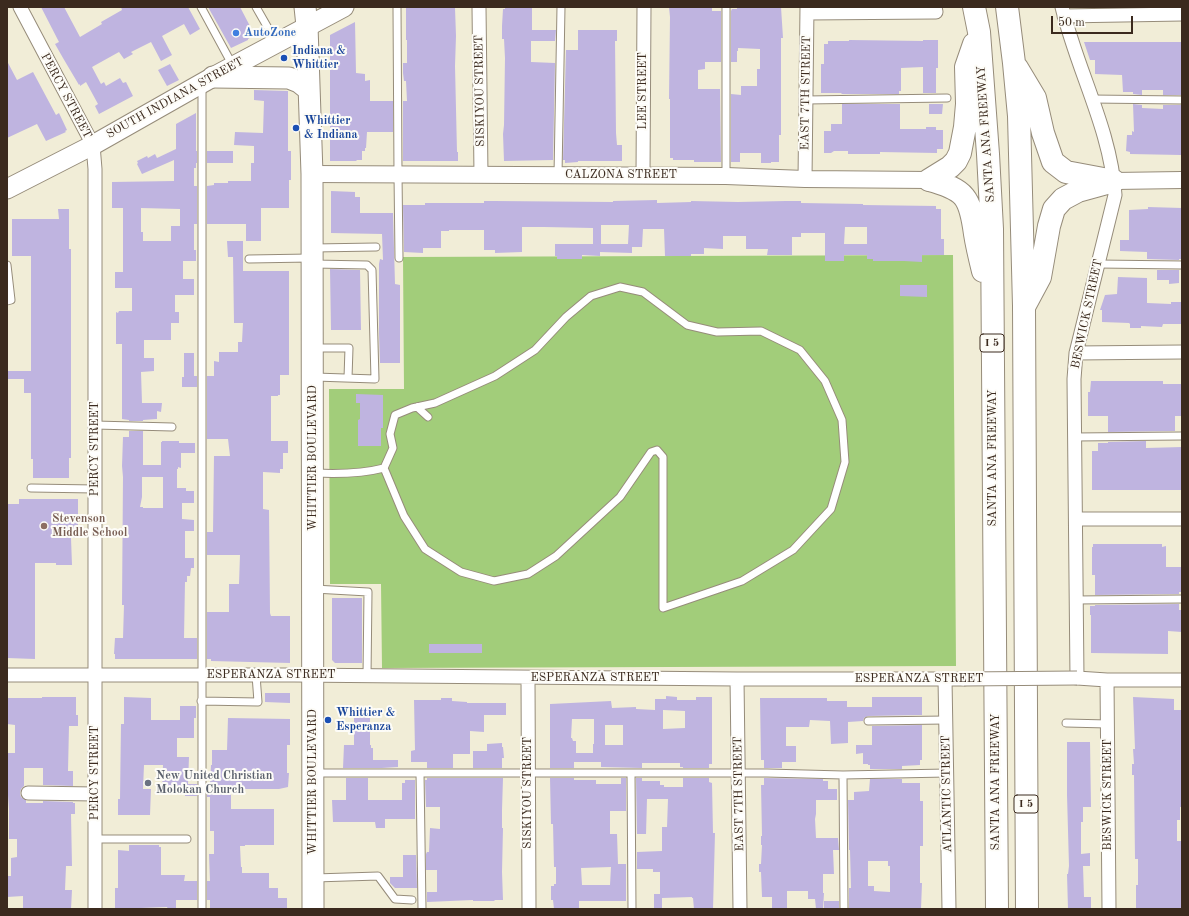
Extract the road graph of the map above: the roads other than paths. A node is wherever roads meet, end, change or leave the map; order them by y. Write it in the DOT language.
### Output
graph roads {
  1 [pos="20,7"];
  2 [pos="201,7"];
  3 [pos="256,7"];
  4 [pos="344,7"];
  5 [pos="397,7"];
  6 [pos="479,7"];
  7 [pos="561,7"];
  8 [pos="644,7"];
  9 [pos="726,7"];
  10 [pos="974,7"];
  11 [pos="1007,7"];
  12 [pos="936,9"];
  13 [pos="807,10"];
  14 [pos="1063,12"];
  15 [pos="1182,14"];
  16 [pos="306,17"];
  17 [pos="979,32"];
  18 [pos="273,44"];
  19 [pos="1014,63"];
  20 [pos="233,66"];
  21 [pos="207,80"];
  22 [pos="309,90"];
  23 [pos="947,98"];
  24 [pos="1091,99"];
  25 [pos="806,100"];
  26 [pos="1182,100"];
  27 [pos="92,145"];
  28 [pos="312,174"];
  29 [pos="398,174"];
  30 [pos="481,175"];
  31 [pos="558,175"];
  32 [pos="643,175"];
  33 [pos="726,176"];
  34 [pos="805,179"];
  35 [pos="929,180"];
  36 [pos="1182,180"];
  37 [pos="1114,181"];
  38 [pos="7,190"];
  39 [pos="376,247"];
  40 [pos="312,257"];
  41 [pos="400,258"];
  42 [pos="249,259"];
  43 [pos="1098,264"];
  44 [pos="7,265"];
  45 [pos="1182,265"];
  46 [pos="7,301"];
  47 [pos="1024,306"];
  48 [pos="992,318"];
  49 [pos="312,348"];
  50 [pos="1182,352"];
  51 [pos="1076,353"];
  52 [pos="312,377"];
  53 [pos="348,378"];
  54 [pos="417,407"];
  55 [pos="428,417"];
  56 [pos="95,425"];
  57 [pos="172,427"];
  58 [pos="1182,436"];
  59 [pos="1074,437"];
  60 [pos="384,468"];
  61 [pos="313,473"];
  62 [pos="31,488"];
  63 [pos="94,489"];
  64 [pos="1076,519"];
  65 [pos="1182,519"];
  66 [pos="313,588"];
  67 [pos="1182,599"];
  68 [pos="1076,600"];
  69 [pos="95,674"];
  70 [pos="7,675"];
  71 [pos="201,675"];
  72 [pos="256,675"];
  73 [pos="313,675"];
  74 [pos="366,676"];
  75 [pos="528,678"];
  76 [pos="1078,678"];
  77 [pos="737,679"];
  78 [pos="945,680"];
  79 [pos="1107,680"];
  80 [pos="1182,680"];
  81 [pos="201,702"];
  82 [pos="946,720"];
  83 [pos="868,721"];
  84 [pos="1066,723"];
  85 [pos="1108,724"];
  86 [pos="528,772"];
  87 [pos="313,773"];
  88 [pos="420,773"];
  89 [pos="631,773"];
  90 [pos="738,773"];
  91 [pos="946,773"];
  92 [pos="843,775"];
  93 [pos="28,793"];
  94 [pos="95,794"];
  95 [pos="95,839"];
  96 [pos="187,839"];
  97 [pos="313,878"];
  98 [pos="412,900"];
  99 [pos="95,909"];
  100 [pos="202,909"];
  101 [pos="313,909"];
  102 [pos="422,909"];
  103 [pos="529,909"];
  104 [pos="632,909"];
  105 [pos="740,909"];
  106 [pos="844,909"];
  107 [pos="949,909"];
  108 [pos="997,909"];
  109 [pos="1027,909"];
  110 [pos="1109,909"];
  1 -- 27 [label="street, PERCY STREET"];
  2 -- 20 [label="lane"];
  3 -- 18 [label="lane"];
  4 -- 16 [label="main road, SOUTH INDIANA STREET"];
  5 -- 29 [label="lane"];
  6 -- 30 [label="street, SISKIYOU STREET"];
  7 -- 31 [label="lane"];
  8 -- 32 [label="street, LEE STREET"];
  9 -- 33 [label="lane"];
  10 -- 17 [label="highway, SANTA ANA FREEWAY / I 5"];
  11 -- 19 [label="highway, I 5"];
  12 -- 13 [label="street"];
  13 -- 25 [label="street, EAST 7TH STREET"];
  14 -- 15 [label="street"];
  14 -- 24 [label="street, BESWICK STREET"];
  16 -- 18 [label="main road, SOUTH INDIANA STREET"];
  16 -- 22 [label="main road, WHITTIER BOULEVARD"];
  17 -- 35 [label="highway"];
  17 -- 48 [label="highway, SANTA ANA FREEWAY / I 5"];
  18 -- 20 [label="main road, SOUTH INDIANA STREET"];
  19 -- 37 [label="highway"];
  19 -- 47 [label="highway, I 5"];
  20 -- 21 [label="main road, SOUTH INDIANA STREET"];
  21 -- 22 [label="main road"];
  21 -- 27 [label="main road, SOUTH INDIANA STREET"];
  21 -- 71 [label="lane"];
  22 -- 28 [label="main road, WHITTIER BOULEVARD"];
  23 -- 25 [label="lane"];
  24 -- 26 [label="lane"];
  24 -- 37 [label="street, BESWICK STREET"];
  25 -- 34 [label="street, EAST 7TH STREET"];
  27 -- 38 [label="main road, SOUTH INDIANA STREET"];
  27 -- 56 [label="street, PERCY STREET"];
  28 -- 29 [label="street, CALZONA STREET"];
  28 -- 40 [label="main road, WHITTIER BOULEVARD"];
  29 -- 30 [label="street, CALZONA STREET"];
  29 -- 41 [label="lane"];
  30 -- 31 [label="street, CALZONA STREET"];
  31 -- 32 [label="street, CALZONA STREET"];
  32 -- 33 [label="street, CALZONA STREET"];
  33 -- 34 [label="street, CALZONA STREET"];
  34 -- 35 [label="street, CALZONA STREET"];
  35 -- 48 [label="highway"];
  36 -- 37 [label="street"];
  37 -- 43 [label="street, BESWICK STREET"];
  37 -- 47 [label="highway"];
  39 -- 40 [label="lane"];
  40 -- 42 [label="lane"];
  40 -- 49 [label="main road, WHITTIER BOULEVARD"];
  40 -- 53 [label="lane"];
  43 -- 45 [label="lane"];
  43 -- 51 [label="street, BESWICK STREET"];
  44 -- 46 [label="lane"];
  47 -- 109 [label="highway, I 5"];
  48 -- 108 [label="highway, SANTA ANA FREEWAY / I 5"];
  49 -- 52 [label="main road, WHITTIER BOULEVARD"];
  49 -- 53 [label="lane"];
  50 -- 51 [label="street"];
  51 -- 59 [label="street, BESWICK STREET"];
  52 -- 53 [label="lane"];
  52 -- 61 [label="main road, WHITTIER BOULEVARD"];
  54 -- 55 [label="lane"];
  54 -- 60 [label="lane"];
  54 -- 60 [label="lane"];
  56 -- 57 [label="lane"];
  56 -- 63 [label="street, PERCY STREET"];
  58 -- 59 [label="lane"];
  59 -- 64 [label="street, BESWICK STREET"];
  60 -- 61 [label="lane"];
  61 -- 66 [label="main road, WHITTIER BOULEVARD"];
  62 -- 63 [label="lane"];
  63 -- 69 [label="street, PERCY STREET"];
  64 -- 65 [label="street"];
  64 -- 68 [label="street, BESWICK STREET"];
  66 -- 73 [label="main road, WHITTIER BOULEVARD"];
  66 -- 74 [label="lane"];
  67 -- 68 [label="lane"];
  68 -- 76 [label="street, BESWICK STREET"];
  69 -- 70 [label="street, ESPERANZA STREET"];
  69 -- 71 [label="street, ESPERANZA STREET"];
  69 -- 94 [label="street, PERCY STREET"];
  71 -- 72 [label="street, ESPERANZA STREET"];
  71 -- 81 [label="lane"];
  72 -- 73 [label="street, ESPERANZA STREET"];
  72 -- 81 [label="lane"];
  73 -- 74 [label="street, ESPERANZA STREET"];
  73 -- 87 [label="main road, WHITTIER BOULEVARD"];
  74 -- 75 [label="street, ESPERANZA STREET"];
  75 -- 77 [label="street, ESPERANZA STREET"];
  75 -- 86 [label="street, SISKIYOU STREET"];
  76 -- 78 [label="street, ESPERANZA STREET, bridge"];
  76 -- 79 [label="street, ESPERANZA STREET"];
  77 -- 78 [label="street, ESPERANZA STREET"];
  77 -- 90 [label="street, EAST 7TH STREET"];
  78 -- 82 [label="street, ATLANTIC STREET"];
  79 -- 80 [label="street, ESPERANZA STREET"];
  79 -- 85 [label="street, BESWICK STREET"];
  81 -- 100 [label="lane"];
  82 -- 83 [label="lane"];
  82 -- 91 [label="street, ATLANTIC STREET"];
  84 -- 85 [label="lane"];
  85 -- 110 [label="street, BESWICK STREET"];
  86 -- 88 [label="lane"];
  86 -- 89 [label="lane"];
  86 -- 103 [label="street, SISKIYOU STREET"];
  87 -- 88 [label="lane"];
  87 -- 97 [label="main road, WHITTIER BOULEVARD"];
  88 -- 102 [label="lane"];
  89 -- 90 [label="lane"];
  89 -- 104 [label="lane"];
  90 -- 92 [label="lane"];
  90 -- 105 [label="street, EAST 7TH STREET"];
  91 -- 92 [label="lane"];
  91 -- 107 [label="street, ATLANTIC STREET"];
  92 -- 106 [label="lane"];
  93 -- 94 [label="street"];
  94 -- 95 [label="street, PERCY STREET"];
  95 -- 96 [label="lane"];
  95 -- 99 [label="street, PERCY STREET"];
  97 -- 98 [label="lane"];
  97 -- 101 [label="main road, WHITTIER BOULEVARD"];
}
